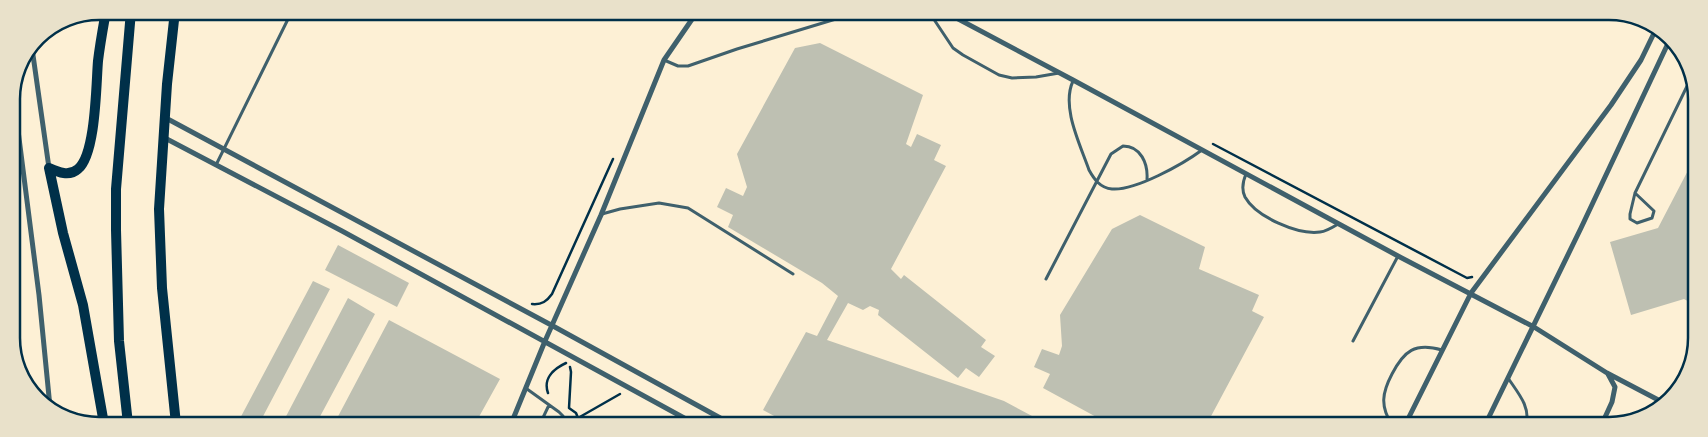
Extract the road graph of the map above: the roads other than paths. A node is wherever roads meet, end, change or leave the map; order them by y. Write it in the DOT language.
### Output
graph roads {
  1 [pos="104,20"];
  2 [pos="130,20"];
  3 [pos="174,20"];
  4 [pos="288,20"];
  5 [pos="692,20"];
  6 [pos="832,20"];
  7 [pos="934,20"];
  8 [pos="960,20"];
  9 [pos="1654,34"];
  10 [pos="1667,45"];
  11 [pos="33,55"];
  12 [pos="664,60"];
  13 [pos="1060,73"];
  14 [pos="1073,80"];
  15 [pos="1686,87"];
  16 [pos="164,116"];
  17 [pos="163,137"];
  18 [pos="224,149"];
  19 [pos="1202,150"];
  20 [pos="20,152"];
  21 [pos="216,165"];
  22 [pos="49,168"];
  23 [pos="1246,174"];
  24 [pos="1147,179"];
  25 [pos="1097,182"];
  26 [pos="1635,193"];
  27 [pos="601,215"];
  28 [pos="1338,224"];
  29 [pos="1398,256"];
  30 [pos="793,274"];
  31 [pos="1046,279"];
  32 [pos="1471,293"];
  33 [pos="553,326"];
  34 [pos="1534,327"];
  35 [pos="545,341"];
  36 [pos="1352,341"];
  37 [pos="1442,350"];
  38 [pos="1607,373"];
  39 [pos="1508,378"];
  40 [pos="527,389"];
  41 [pos="49,399"];
  42 [pos="1658,400"];
  43 [pos="549,405"];
  44 [pos="103,417"];
  45 [pos="127,417"];
  46 [pos="175,417"];
  47 [pos="514,417"];
  48 [pos="543,417"];
  49 [pos="563,417"];
  50 [pos="683,417"];
  51 [pos="718,417"];
  52 [pos="1388,417"];
  53 [pos="1409,417"];
  54 [pos="1488,417"];
  55 [pos="1527,417"];
  56 [pos="1605,417"];
  1 -- 22 [label="main road"];
  2 -- 45 [label="main road"];
  3 -- 16 [label="main road"];
  4 -- 18 [label="lane"];
  5 -- 12 [label="street"];
  6 -- 12 [label="lane"];
  7 -- 13 [label="lane"];
  8 -- 13 [label="street"];
  9 -- 32 [label="street"];
  10 -- 34 [label="street"];
  11 -- 22 [label="street"];
  12 -- 27 [label="street"];
  13 -- 14 [label="street"];
  14 -- 19 [label="street"];
  14 -- 25 [label="lane"];
  15 -- 26 [label="lane"];
  16 -- 17 [label="main road"];
  16 -- 18 [label="street"];
  17 -- 21 [label="street"];
  17 -- 46 [label="main road"];
  18 -- 21 [label="lane"];
  18 -- 33 [label="street"];
  19 -- 23 [label="street"];
  19 -- 24 [label="lane"];
  20 -- 41 [label="street"];
  21 -- 35 [label="street"];
  22 -- 44 [label="main road"];
  23 -- 28 [label="street"];
  23 -- 28 [label="lane"];
  24 -- 25 [label="lane"];
  24 -- 25 [label="lane"];
  25 -- 31 [label="lane"];
  26 -- 26 [label="lane"];
  27 -- 30 [label="lane"];
  27 -- 33 [label="street"];
  28 -- 29 [label="street"];
  29 -- 32 [label="street"];
  29 -- 36 [label="lane"];
  32 -- 34 [label="street"];
  32 -- 37 [label="street"];
  33 -- 35 [label="street"];
  33 -- 51 [label="street"];
  34 -- 38 [label="street"];
  34 -- 39 [label="street"];
  35 -- 40 [label="street"];
  35 -- 50 [label="street"];
  37 -- 52 [label="lane"];
  37 -- 53 [label="street"];
  38 -- 42 [label="street"];
  38 -- 56 [label="street"];
  39 -- 54 [label="street"];
  39 -- 55 [label="lane"];
  40 -- 43 [label="lane"];
  40 -- 47 [label="street"];
  43 -- 48 [label="lane"];
  43 -- 49 [label="lane"];
}
